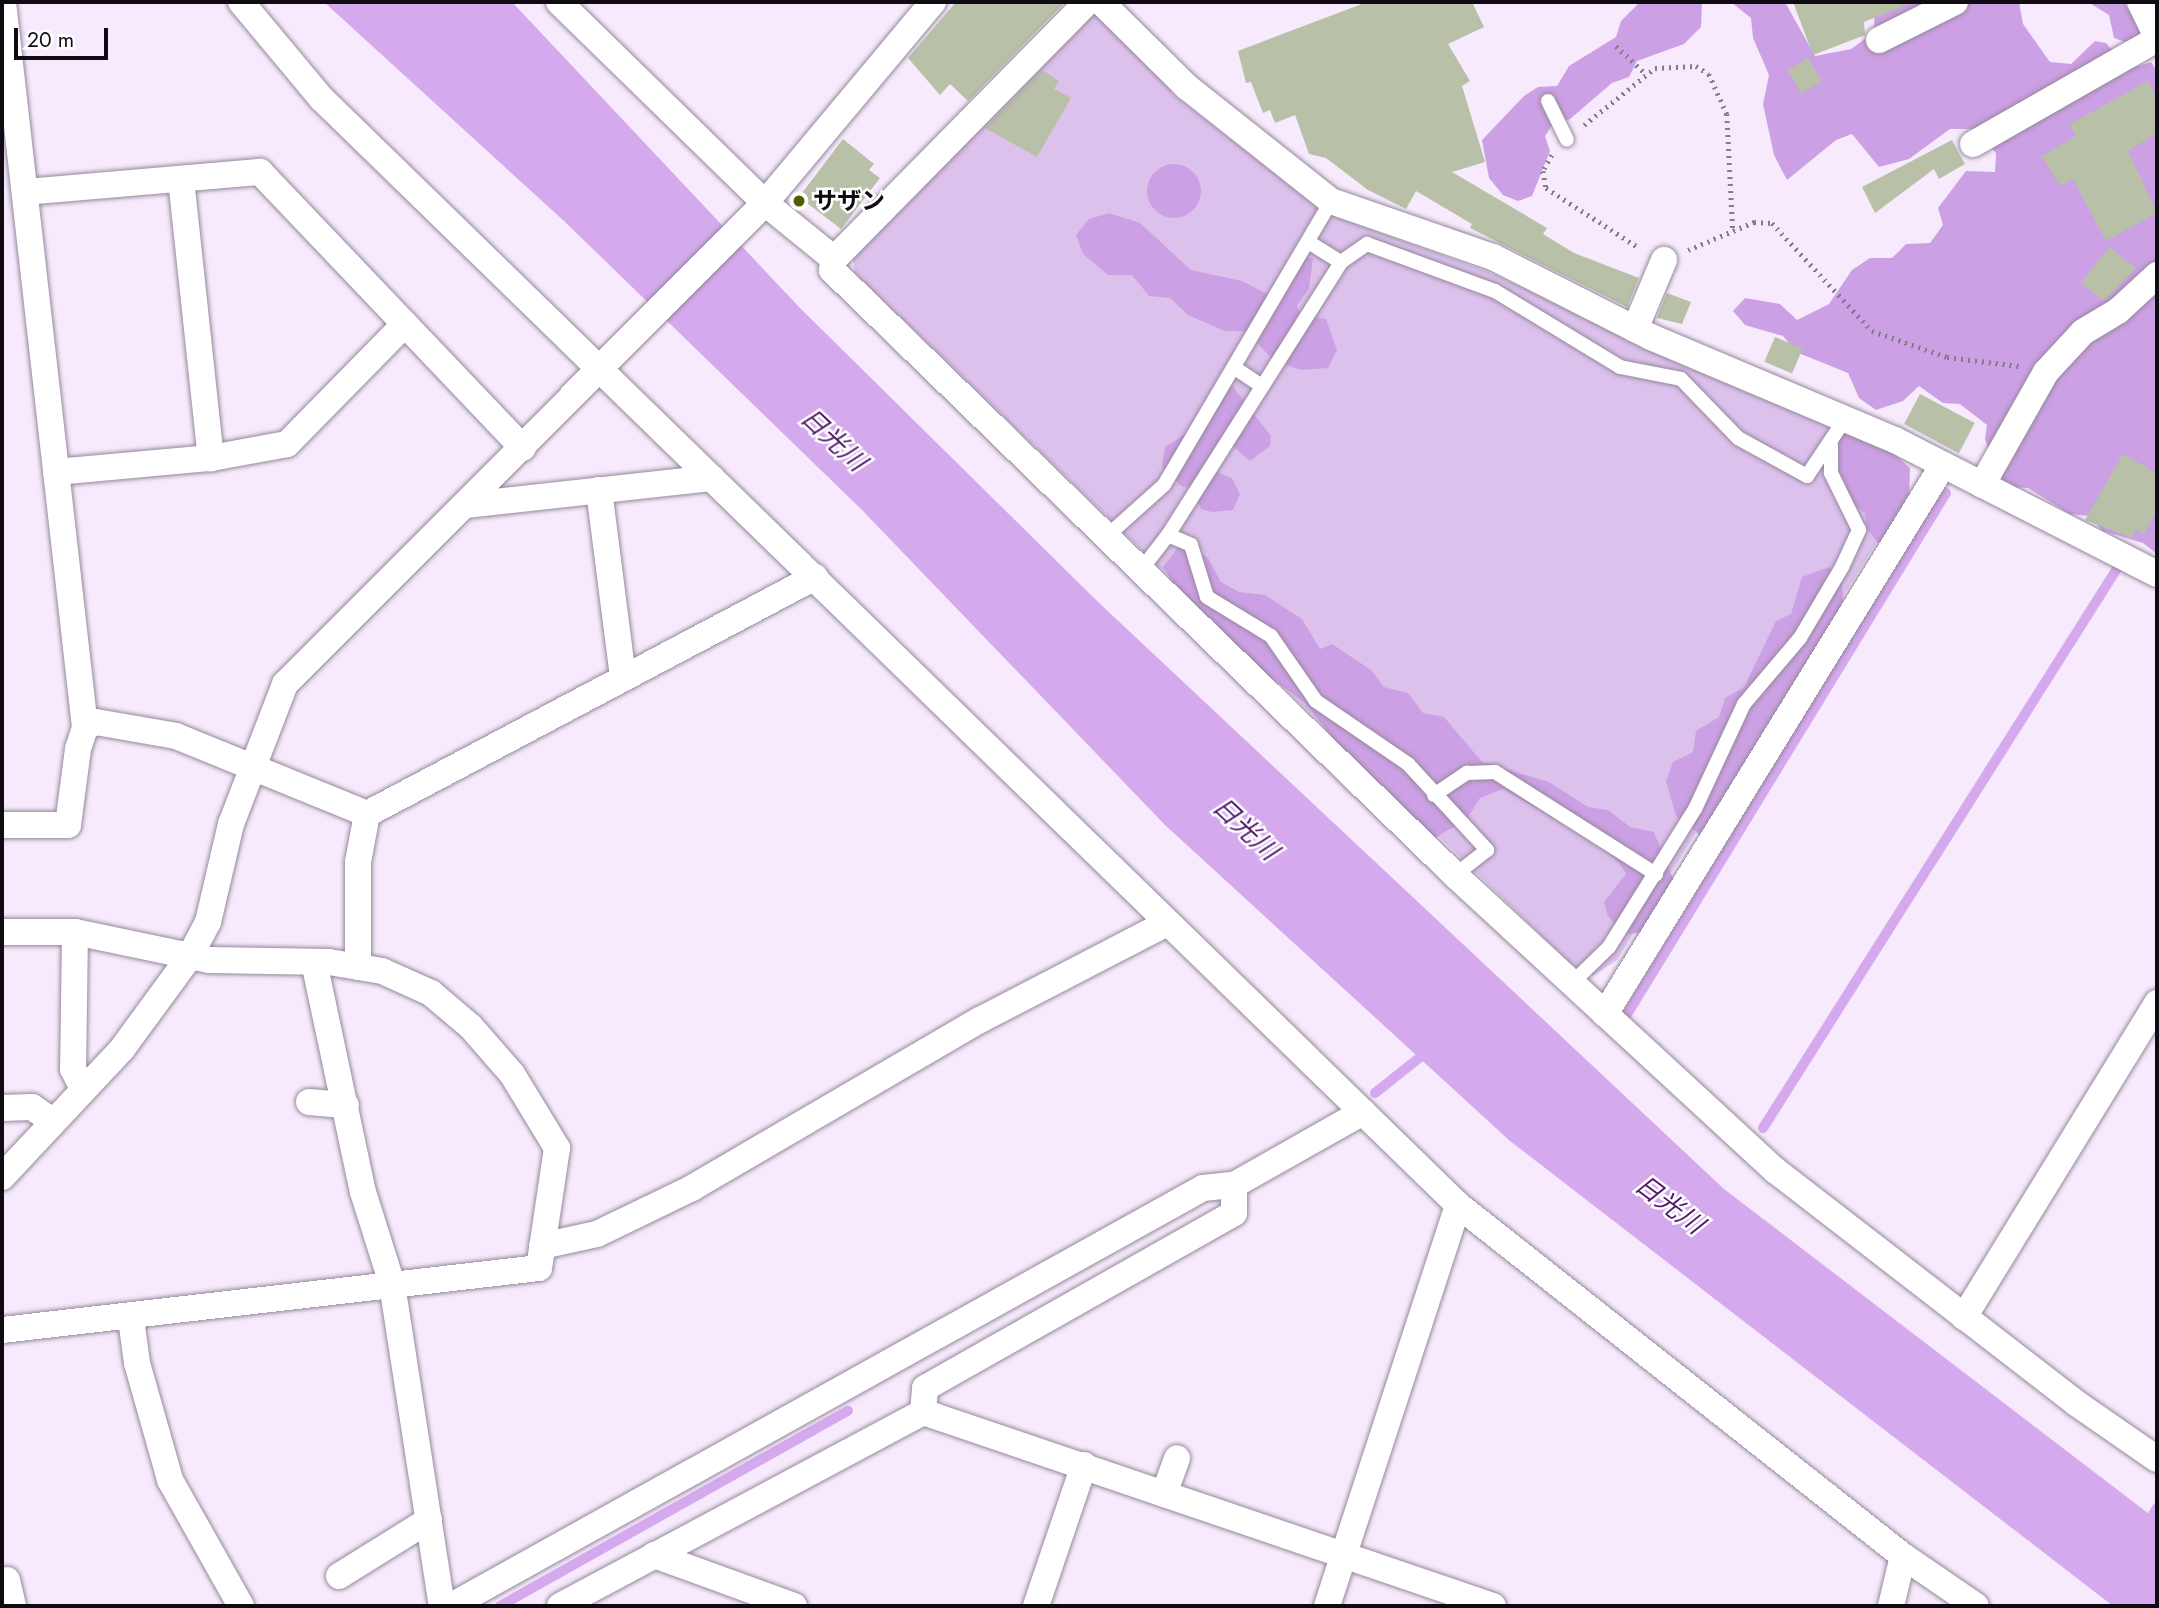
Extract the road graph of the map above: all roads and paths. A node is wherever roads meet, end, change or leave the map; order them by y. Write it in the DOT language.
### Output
graph roads {
  1 [pos="3,2"];
  2 [pos="241,2"];
  3 [pos="559,2"];
  4 [pos="933,2"];
  5 [pos="1087,2"];
  6 [pos="1101,2"];
  7 [pos="1955,2"];
  8 [pos="2140,2"];
  9 [pos="2157,38"];
  10 [pos="1879,40"];
  11 [pos="1616,46"];
  12 [pos="1646,74"];
  13 [pos="1548,101"];
  14 [pos="1567,140"];
  15 [pos="1973,144"];
  16 [pos="181,179"];
  17 [pos="24,192"];
  18 [pos="1331,201"];
  19 [pos="765,203"];
  20 [pos="1733,232"];
  21 [pos="1310,243"];
  22 [pos="834,259"];
  23 [pos="1664,260"];
  24 [pos="1341,262"];
  25 [pos="2157,275"];
  26 [pos="405,324"];
  27 [pos="1635,328"];
  28 [pos="2056,360"];
  29 [pos="1235,368"];
  30 [pos="600,370"];
  31 [pos="1262,386"];
  32 [pos="1838,426"];
  33 [pos="523,447"];
  34 [pos="211,458"];
  35 [pos="1943,465"];
  36 [pos="56,472"];
  37 [pos="712,478"];
  38 [pos="1982,485"];
  39 [pos="599,491"];
  40 [pos="467,505"];
  41 [pos="1168,536"];
  42 [pos="1106,537"];
  43 [pos="1141,570"];
  44 [pos="2157,574"];
  45 [pos="815,577"];
  46 [pos="623,678"];
  47 [pos="85,727"];
  48 [pos="252,765"];
  49 [pos="1434,795"];
  50 [pos="367,814"];
  51 [pos="2,825"];
  52 [pos="1678,836"];
  53 [pos="1705,852"];
  54 [pos="1656,874"];
  55 [pos="1455,875"];
  56 [pos="1167,923"];
  57 [pos="2,932"];
  58 [pos="75,932"];
  59 [pos="190,956"];
  60 [pos="314,962"];
  61 [pos="358,967"];
  62 [pos="1572,983"];
  63 [pos="2157,1003"];
  64 [pos="1605,1014"];
  65 [pos="83,1089"];
  66 [pos="309,1102"];
  67 [pos="346,1105"];
  68 [pos="2,1108"];
  69 [pos="1363,1112"];
  70 [pos="52,1121"];
  71 [pos="2,1177"];
  72 [pos="1234,1185"];
  73 [pos="1458,1205"];
  74 [pos="542,1246"];
  75 [pos="392,1284"];
  76 [pos="1964,1317"];
  77 [pos="131,1319"];
  78 [pos="2,1331"];
  79 [pos="923,1412"];
  80 [pos="1177,1458"];
  81 [pos="2157,1459"];
  82 [pos="1084,1465"];
  83 [pos="1164,1494"];
  84 [pos="429,1520"];
  85 [pos="654,1555"];
  86 [pos="1903,1556"];
  87 [pos="1343,1559"];
  88 [pos="339,1576"];
  89 [pos="7,1580"];
  90 [pos="13,1606"];
  91 [pos="241,1606"];
  92 [pos="442,1606"];
  93 [pos="451,1606"];
  94 [pos="560,1606"];
  95 [pos="794,1606"];
  96 [pos="1036,1606"];
  97 [pos="1327,1606"];
  98 [pos="1493,1606"];
  99 [pos="1891,1606"];
  100 [pos="1976,1606"];
  1 -- 17 [label="street"];
  2 -- 30 [label="street"];
  3 -- 19 [label="street"];
  4 -- 19 [label="street"];
  5 -- 22 [label="street"];
  6 -- 18 [label="street"];
  7 -- 10 [label="street"];
  8 -- 9 [label="street"];
  9 -- 15 [label="street"];
  11 -- 12 [label="path"];
  12 -- 14 [label="path"];
  12 -- 20 [label="path"];
  13 -- 14 [label="lane"];
  14 -- 23 [label="path"];
  16 -- 17 [label="street"];
  16 -- 26 [label="street"];
  16 -- 34 [label="street"];
  17 -- 36 [label="street"];
  18 -- 21 [label="lane"];
  18 -- 27 [label="street"];
  19 -- 22 [label="street"];
  19 -- 30 [label="street"];
  20 -- 23 [label="path"];
  20 -- 28 [label="path"];
  21 -- 24 [label="lane"];
  21 -- 29 [label="lane"];
  22 -- 42 [label="street"];
  23 -- 27 [label="street"];
  24 -- 31 [label="lane"];
  24 -- 32 [label="lane"];
  25 -- 28 [label="street"];
  26 -- 33 [label="street"];
  26 -- 34 [label="street"];
  27 -- 32 [label="street"];
  28 -- 38 [label="street"];
  29 -- 31 [label="lane"];
  29 -- 42 [label="lane"];
  30 -- 33 [label="street"];
  30 -- 37 [label="street"];
  31 -- 41 [label="lane"];
  32 -- 35 [label="street"];
  32 -- 52 [label="lane"];
  33 -- 40 [label="street"];
  34 -- 36 [label="street"];
  35 -- 38 [label="street"];
  35 -- 53 [label="street"];
  36 -- 47 [label="street"];
  37 -- 39 [label="street"];
  37 -- 45 [label="street"];
  38 -- 44 [label="street"];
  39 -- 40 [label="street"];
  39 -- 46 [label="street"];
  40 -- 48 [label="street"];
  41 -- 43 [label="lane"];
  41 -- 49 [label="lane"];
  42 -- 43 [label="street"];
  43 -- 55 [label="street"];
  45 -- 46 [label="street"];
  45 -- 56 [label="street"];
  46 -- 50 [label="street"];
  47 -- 48 [label="street"];
  47 -- 51 [label="street"];
  48 -- 50 [label="street"];
  48 -- 59 [label="street"];
  49 -- 54 [label="lane"];
  49 -- 55 [label="lane"];
  50 -- 61 [label="street"];
  52 -- 53 [label="lane"];
  52 -- 54 [label="lane"];
  53 -- 64 [label="street"];
  54 -- 62 [label="lane"];
  55 -- 62 [label="street"];
  56 -- 69 [label="street"];
  56 -- 74 [label="street"];
  57 -- 58 [label="street"];
  58 -- 59 [label="street"];
  58 -- 65 [label="street"];
  59 -- 60 [label="street"];
  59 -- 65 [label="street"];
  60 -- 61 [label="street"];
  60 -- 67 [label="street"];
  61 -- 74 [label="street"];
  62 -- 64 [label="street"];
  63 -- 76 [label="street"];
  64 -- 76 [label="street"];
  65 -- 70 [label="street"];
  66 -- 67 [label="street"];
  67 -- 75 [label="street"];
  68 -- 70 [label="street"];
  69 -- 72 [label="street"];
  69 -- 73 [label="street"];
  70 -- 71 [label="street"];
  72 -- 79 [label="street"];
  72 -- 93 [label="street"];
  73 -- 86 [label="street"];
  73 -- 87 [label="street"];
  74 -- 75 [label="street"];
  75 -- 77 [label="street"];
  75 -- 84 [label="street"];
  76 -- 81 [label="street"];
  77 -- 78 [label="street"];
  77 -- 91 [label="street"];
  79 -- 82 [label="street"];
  79 -- 85 [label="street"];
  80 -- 83 [label="street"];
  82 -- 83 [label="street"];
  82 -- 96 [label="street"];
  83 -- 87 [label="street"];
  84 -- 88 [label="street"];
  84 -- 92 [label="street"];
  85 -- 94 [label="street"];
  85 -- 95 [label="street"];
  86 -- 99 [label="street"];
  86 -- 100 [label="street"];
  87 -- 97 [label="street"];
  87 -- 98 [label="street"];
  89 -- 90 [label="street"];
}
